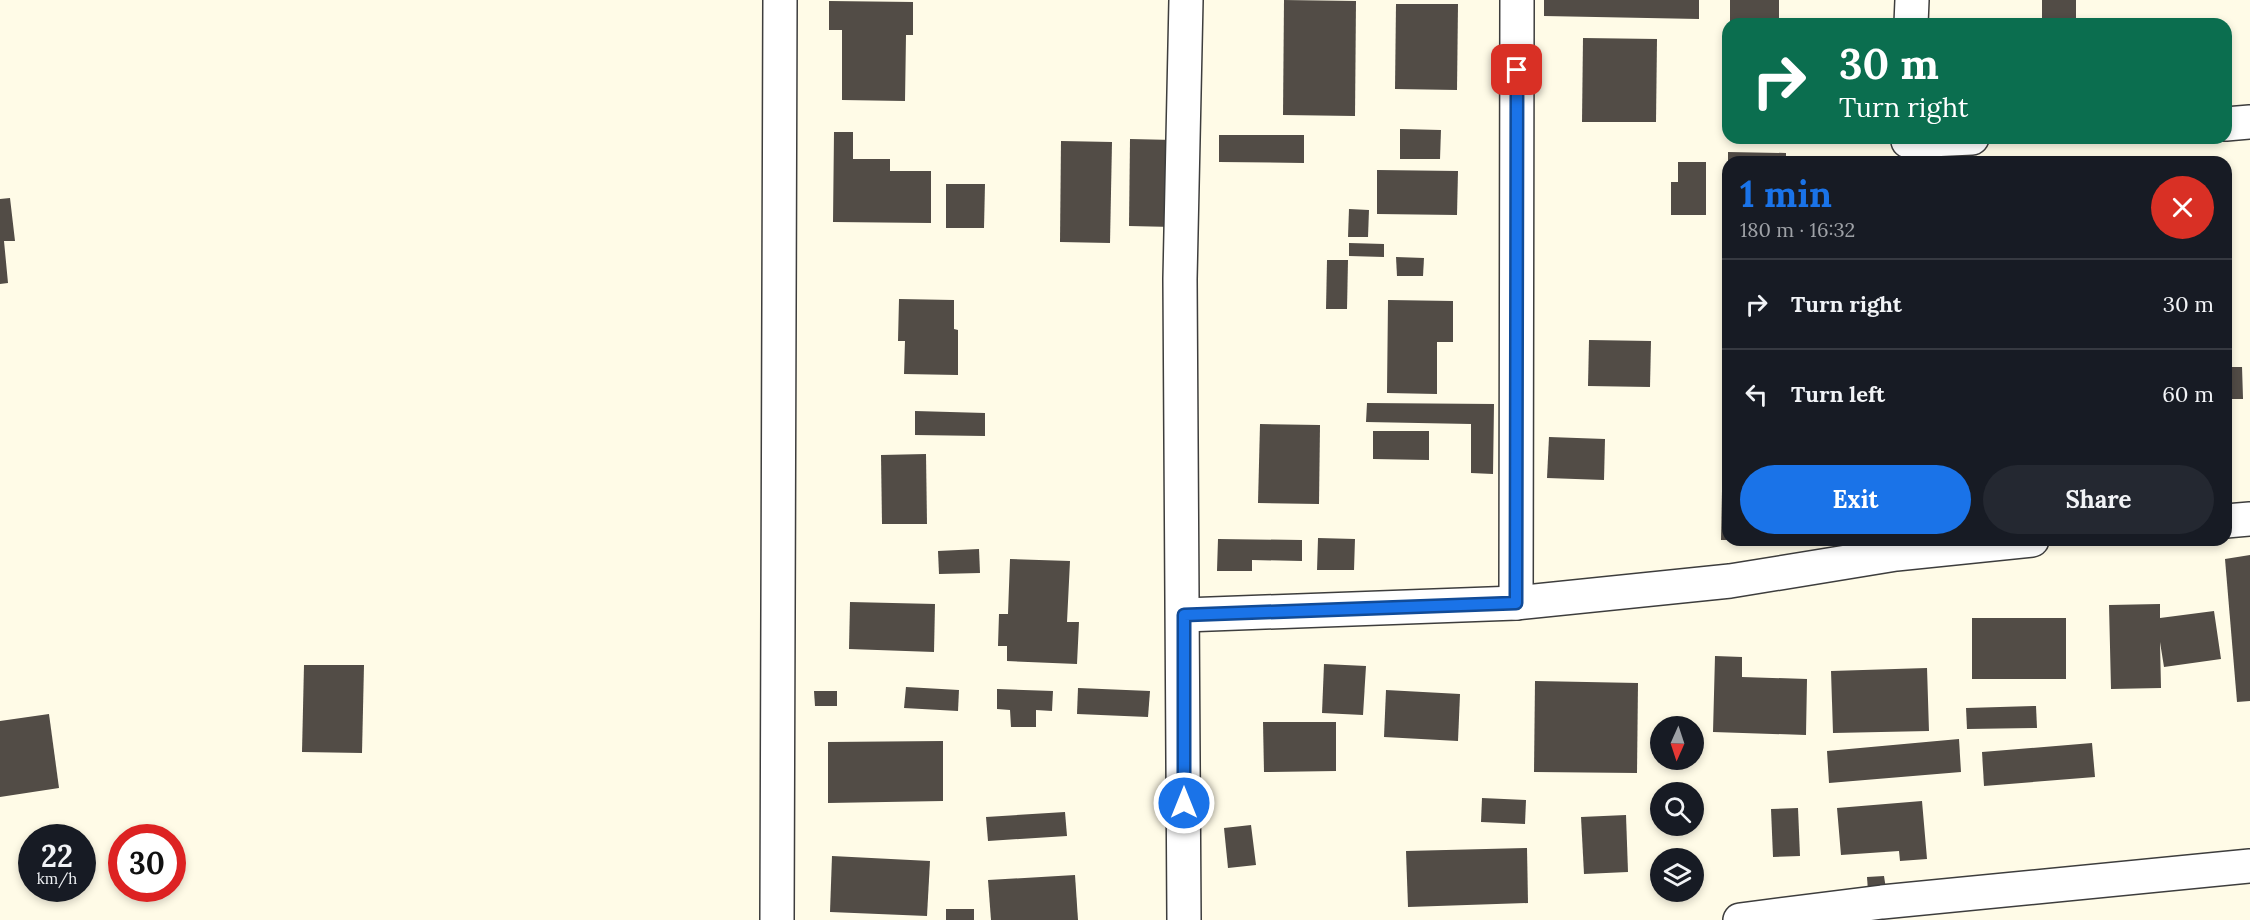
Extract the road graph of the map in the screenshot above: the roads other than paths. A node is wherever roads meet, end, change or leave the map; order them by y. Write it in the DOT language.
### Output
graph roads {
  1 [pos="780,0"];
  2 [pos="1185,0"];
  3 [pos="1517,0"];
  4 [pos="1912,0"];
  5 [pos="1911,18"];
  6 [pos="2250,122"];
  7 [pos="2232,124"];
  8 [pos="1929,144"];
  9 [pos="1907,147"];
  10 [pos="2250,519"];
  11 [pos="2232,520"];
  12 [pos="1915,546"];
  13 [pos="1896,547"];
  14 [pos="1516,603"];
  15 [pos="1184,615"];
  16 [pos="2250,866"];
  17 [pos="777,920"];
  18 [pos="1184,920"];
  19 [pos="1740,920"];
  1 -- 17 [label="street"];
  2 -- 15 [label="street"];
  3 -- 14 [label="street"];
  4 -- 5 [label="street"];
  6 -- 7 [label="street"];
  8 -- 9 [label="street"];
  10 -- 11 [label="street"];
  12 -- 13 [label="street"];
  13 -- 14 [label="street"];
  14 -- 15 [label="street"];
  15 -- 18 [label="street"];
  16 -- 19 [label="street"];
}
